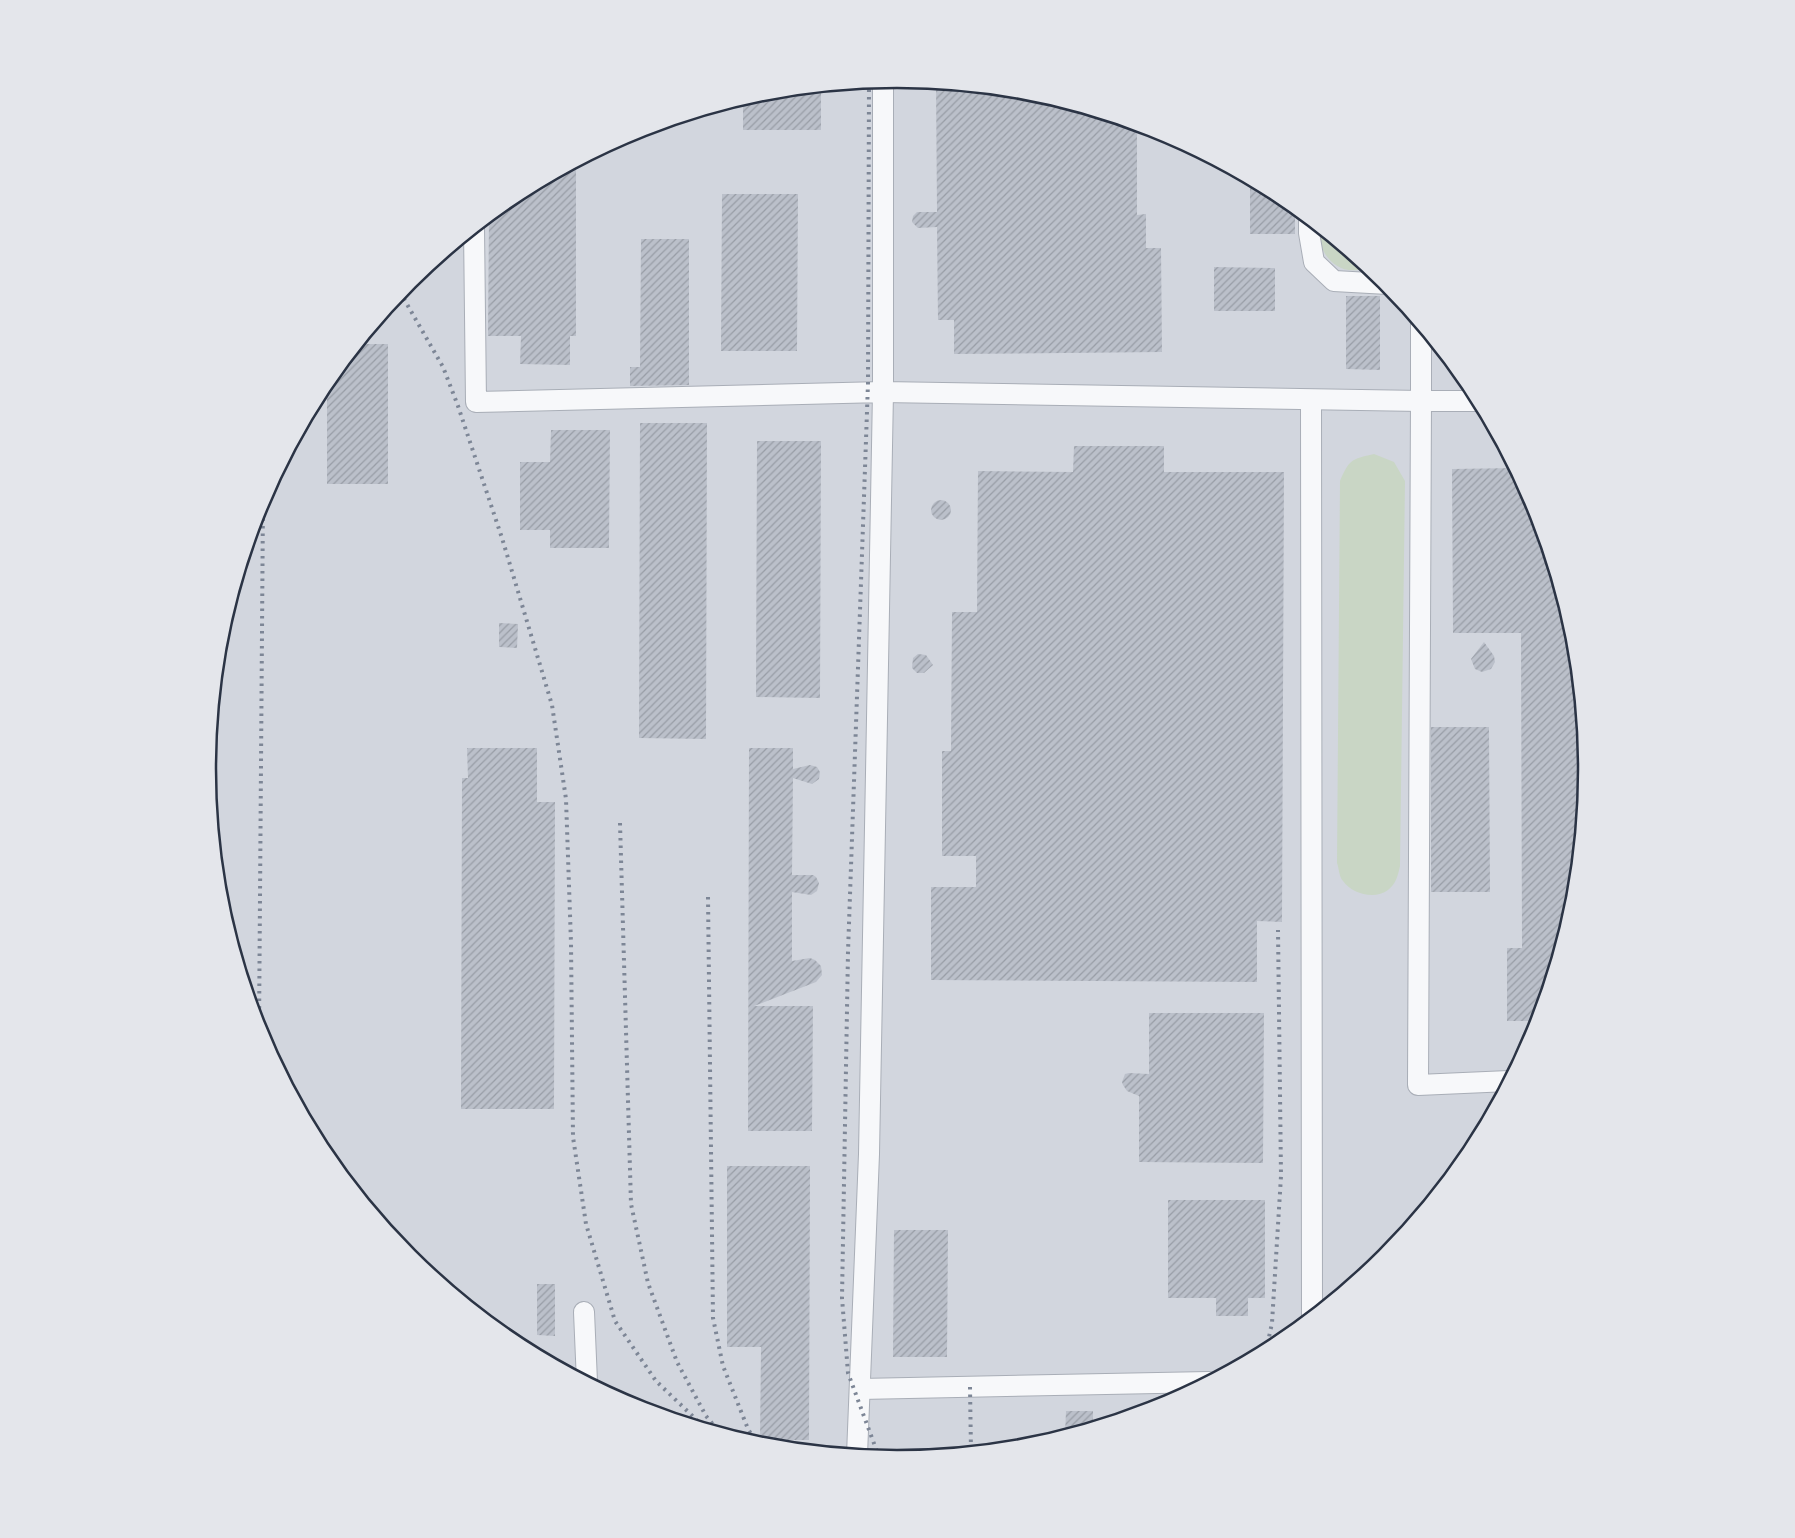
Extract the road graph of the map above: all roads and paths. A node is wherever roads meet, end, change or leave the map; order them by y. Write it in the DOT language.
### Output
graph roads {
  1 [pos="883,88"];
  2 [pos="1309,226"];
  3 [pos="474,235"];
  4 [pos="1375,283"];
  5 [pos="1421,333"];
  6 [pos="883,392"];
  7 [pos="1311,400"];
  8 [pos="1421,401"];
  9 [pos="1471,401"];
  10 [pos="1503,1082"];
  11 [pos="1312,1310"];
  12 [pos="584,1312"];
  13 [pos="587,1375"];
  14 [pos="1194,1382"];
  15 [pos="860,1389"];
  16 [pos="858,1449"];
  1 -- 6 [label="street"];
  2 -- 4 [label="street"];
  3 -- 6 [label="street"];
  5 -- 8 [label="street"];
  6 -- 7 [label="street"];
  6 -- 15 [label="street"];
  7 -- 8 [label="street"];
  7 -- 11 [label="street"];
  8 -- 9 [label="street"];
  8 -- 10 [label="street"];
  12 -- 13 [label="street"];
  14 -- 15 [label="street"];
  15 -- 16 [label="street"];
}
